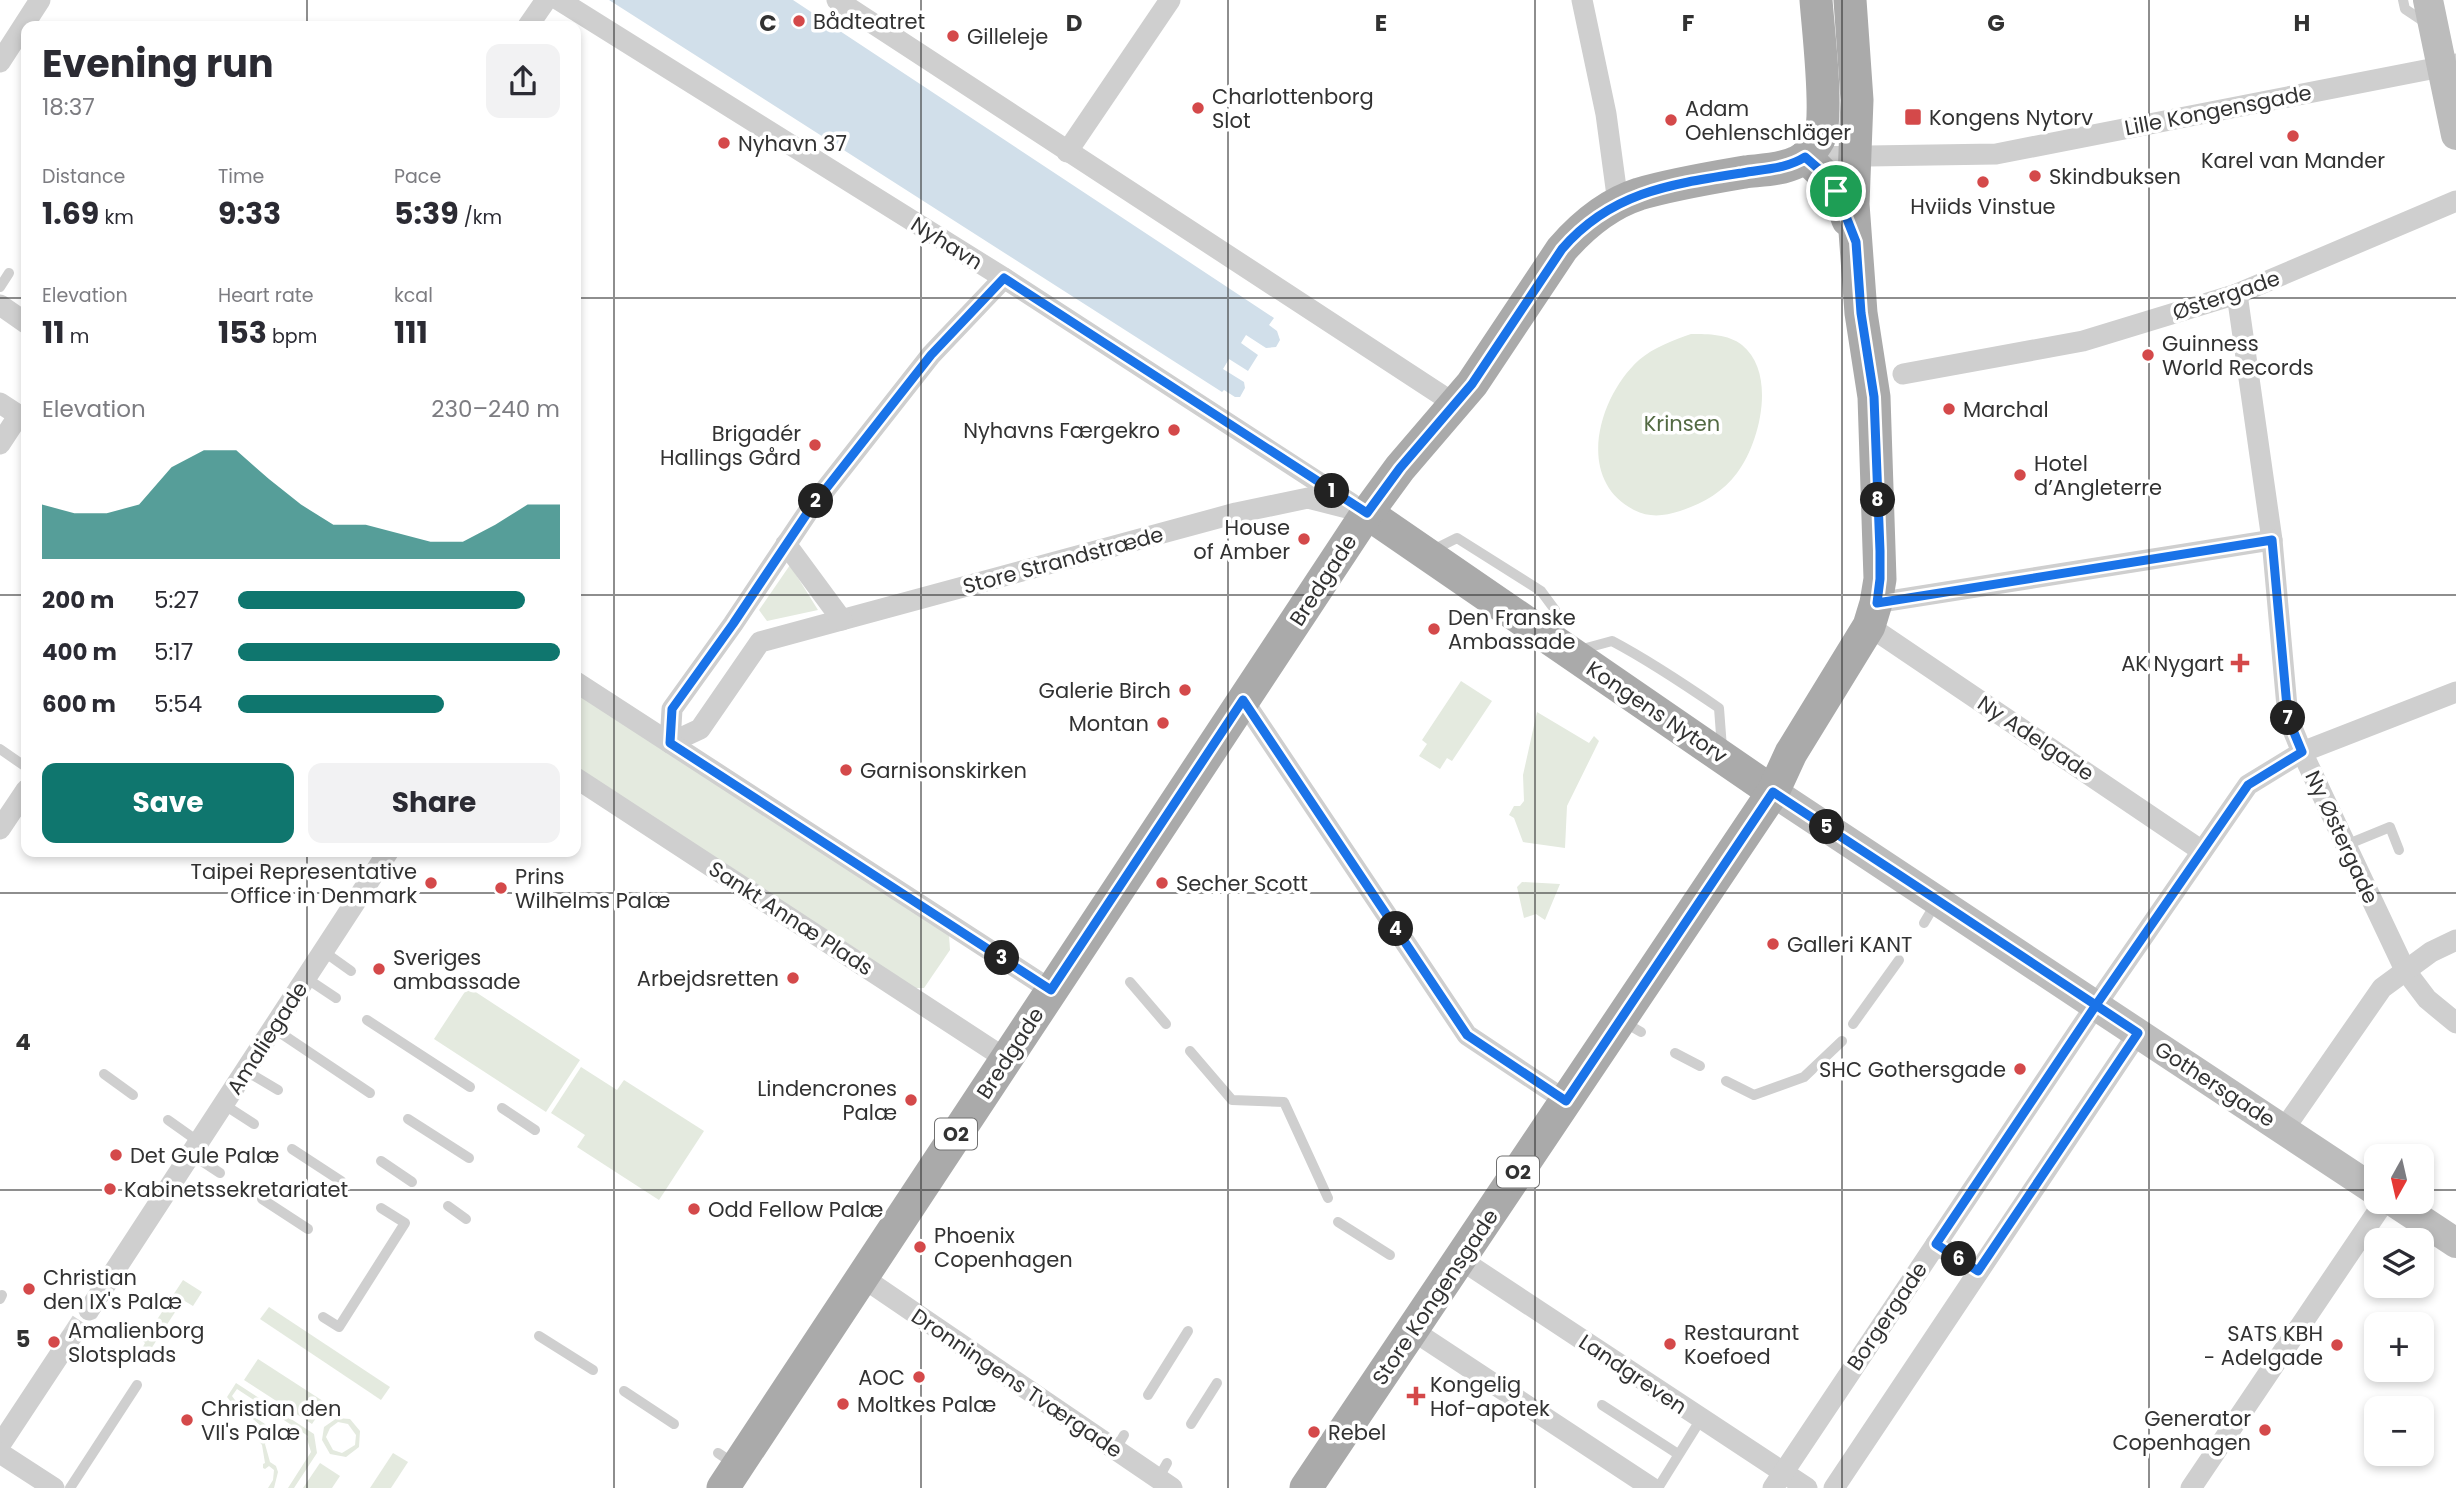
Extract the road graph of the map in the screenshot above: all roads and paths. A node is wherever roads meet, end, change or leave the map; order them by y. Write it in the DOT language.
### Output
graph roads {
  1 [pos="40,0"];
  2 [pos="545,0"];
  3 [pos="559,0"];
  4 [pos="837,0"];
  5 [pos="1170,0"];
  6 [pos="1582,0"];
  7 [pos="1816,0"];
  8 [pos="1850,0"];
  9 [pos="2403,0"];
  10 [pos="2430,11"];
  11 [pos="26,21"];
  12 [pos="531,21"];
  13 [pos="21,29"];
  14 [pos="0,62"];
  15 [pos="2449,66"];
  16 [pos="2456,135"];
  17 [pos="1067,152"];
  18 [pos="1805,157"];
  19 [pos="1854,157"];
  20 [pos="2456,201"];
  21 [pos="1618,203"];
  22 [pos="1856,242"];
  23 [pos="9,273"];
  24 [pos="1004,278"];
  25 [pos="0,287"];
  26 [pos="2237,294"];
  27 [pos="0,305"];
  28 [pos="21,320"];
  29 [pos="1903,374"];
  30 [pos="0,403"];
  31 [pos="1455,404"];
  32 [pos="21,417"];
  33 [pos="21,420"];
  34 [pos="0,444"];
  35 [pos="1367,513"];
  36 [pos="2272,540"];
  37 [pos="786,544"];
  38 [pos="1873,615"];
  39 [pos="842,620"];
  40 [pos="733,624"];
  41 [pos="760,642"];
  42 [pos="581,685"];
  43 [pos="2456,692"];
  44 [pos="1243,700"];
  45 [pos="670,743"];
  46 [pos="0,749"];
  47 [pos="2302,752"];
  48 [pos="21,764"];
  49 [pos="581,781"];
  50 [pos="1773,792"];
  51 [pos="21,798"];
  52 [pos="0,829"];
  53 [pos="2346,845"];
  54 [pos="2399,850"];
  55 [pos="2202,851"];
  56 [pos="385,857"];
  57 [pos="2456,940"];
  58 [pos="324,951"];
  59 [pos="1899,960"];
  60 [pos="2405,970"];
  61 [pos="351,971"];
  62 [pos="306,978"];
  63 [pos="1130,982"];
  64 [pos="1051,990"];
  65 [pos="335,998"];
  66 [pos="2096,1005"];
  67 [pos="368,1020"];
  68 [pos="2456,1023"];
  69 [pos="1166,1024"];
  70 [pos="1853,1024"];
  71 [pos="273,1028"];
  72 [pos="2138,1033"];
  73 [pos="1842,1041"];
  74 [pos="1190,1051"];
  75 [pos="1675,1053"];
  76 [pos="1006,1059"];
  77 [pos="1700,1066"];
  78 [pos="246,1070"];
  79 [pos="104,1074"];
  80 [pos="1726,1081"];
  81 [pos="470,1087"];
  82 [pos="278,1090"];
  83 [pos="370,1093"];
  84 [pos="133,1096"];
  85 [pos="1566,1101"];
  86 [pos="223,1104"];
  87 [pos="502,1108"];
  88 [pos="408,1119"];
  89 [pos="168,1120"];
  90 [pos="254,1124"];
  91 [pos="2284,1129"];
  92 [pos="535,1130"];
  93 [pos="195,1148"];
  94 [pos="292,1149"];
  95 [pos="469,1157"];
  96 [pos="381,1161"];
  97 [pos="220,1173"];
  98 [pos="341,1181"];
  99 [pos="412,1182"];
  100 [pos="2364,1183"];
  101 [pos="1328,1198"];
  102 [pos="262,1199"];
  103 [pos="448,1206"];
  104 [pos="380,1208"];
  105 [pos="2376,1214"];
  106 [pos="2412,1214"];
  107 [pos="466,1219"];
  108 [pos="1338,1222"];
  109 [pos="308,1229"];
  110 [pos="2456,1243"];
  111 [pos="1936,1244"];
  112 [pos="1390,1255"];
  113 [pos="1460,1259"];
  114 [pos="1978,1271"];
  115 [pos="862,1277"];
  116 [pos="89,1310"];
  117 [pos="323,1317"];
  118 [pos="1412,1330"];
  119 [pos="1188,1331"];
  120 [pos="539,1336"];
  121 [pos="70,1339"];
  122 [pos="593,1370"];
  123 [pos="1217,1383"];
  124 [pos="137,1385"];
  125 [pos="624,1391"];
  126 [pos="1148,1395"];
  127 [pos="1602,1405"];
  128 [pos="1701,1419"];
  129 [pos="674,1424"];
  130 [pos="1191,1424"];
  131 [pos="0,1446"];
  132 [pos="0,1453"];
  133 [pos="1678,1454"];
  134 [pos="726,1469"];
  135 [pos="1166,1477"];
  136 [pos="1778,1480"];
  137 [pos="54,1488"];
  138 [pos="70,1488"];
  139 [pos="1307,1488"];
  140 [pos="1652,1488"];
  141 [pos="1658,1488"];
  142 [pos="1807,1488"];
  143 [pos="1834,1488"];
  144 [pos="2191,1488"];
  1 -- 11 [label="street"];
  2 -- 12 [label="street"];
  3 -- 24 [label="street, Nyhavn"];
  4 -- 17 [label="street"];
  5 -- 17 [label="street"];
  6 -- 21 [label="street"];
  7 -- 18 [label="main road"];
  8 -- 19 [label="main road, O2"];
  9 -- 10 [label="lane"];
  10 -- 15 [label="street"];
  13 -- 14 [label="street"];
  15 -- 16 [label="street"];
  15 -- 19 [label="street, Lille Kongensgade"];
  17 -- 31 [label="street"];
  18 -- 19 [label="street, Lille Kongensgade"];
  18 -- 21 [label="main road, O2"];
  18 -- 22 [label="main road"];
  19 -- 22 [label="main road, O2"];
  20 -- 26 [label="street, Østergade"];
  21 -- 31 [label="main road, O2"];
  22 -- 38 [label="main road, O2"];
  23 -- 25 [label="lane"];
  24 -- 35 [label="street, Nyhavn"];
  24 -- 37 [label="street"];
  26 -- 29 [label="street, Østergade"];
  26 -- 36 [label="street, Ny Østergade"];
  27 -- 28 [label="street"];
  30 -- 32 [label="street"];
  31 -- 35 [label="main road, O2"];
  33 -- 34 [label="street"];
  35 -- 39 [label="street, Store Strandstræde"];
  35 -- 44 [label="main road, Bredgade / O2"];
  35 -- 50 [label="main road, Kongens Nytorv"];
  36 -- 38 [label="street"];
  36 -- 47 [label="street, Ny Østergade"];
  37 -- 39 [label="street"];
  37 -- 40 [label="street"];
  38 -- 50 [label="main road, O2"];
  38 -- 55 [label="street, Ny Adelgade"];
  39 -- 41 [label="street, Store Strandstræde"];
  40 -- 41 [label="street"];
  40 -- 45 [label="street"];
  41 -- 45 [label="street"];
  42 -- 45 [label="street"];
  43 -- 47 [label="street, Borgergade"];
  44 -- 64 [label="main road, Bredgade / O2"];
  44 -- 85 [label="street"];
  45 -- 64 [label="street"];
  46 -- 48 [label="lane"];
  47 -- 53 [label="street, Ny Østergade"];
  47 -- 55 [label="street, Borgergade"];
  49 -- 76 [label="street, Sankt Annæ Plads"];
  50 -- 66 [label="street, Gothersgade"];
  50 -- 85 [label="main road, Store Kongensgade / O2"];
  51 -- 52 [label="street"];
  53 -- 54 [label="lane"];
  53 -- 60 [label="street, Ny Østergade"];
  55 -- 66 [label="street, Borgergade"];
  56 -- 58 [label="street, Amaliegade"];
  57 -- 60 [label="street"];
  58 -- 61 [label="lane"];
  58 -- 62 [label="street, Amaliegade"];
  59 -- 70 [label="lane"];
  60 -- 68 [label="street, Ny Østergade"];
  60 -- 91 [label="street"];
  62 -- 65 [label="lane"];
  62 -- 71 [label="street, Amaliegade"];
  63 -- 69 [label="lane"];
  64 -- 76 [label="main road, Bredgade / O2"];
  66 -- 72 [label="street, Gothersgade"];
  66 -- 111 [label="street, Borgergade"];
  67 -- 81 [label="lane"];
  71 -- 78 [label="street, Amaliegade"];
  71 -- 83 [label="lane"];
  72 -- 91 [label="street, Gothersgade"];
  72 -- 114 [label="street"];
  73 -- 80 [label="lane"];
  74 -- 101 [label="lane"];
  75 -- 77 [label="lane"];
  76 -- 115 [label="main road, Bredgade / O2"];
  78 -- 82 [label="lane"];
  78 -- 86 [label="street, Amaliegade"];
  79 -- 84 [label="lane"];
  85 -- 113 [label="main road, Store Kongensgade / O2"];
  86 -- 90 [label="lane"];
  86 -- 93 [label="street, Amaliegade"];
  87 -- 92 [label="lane"];
  88 -- 95 [label="lane"];
  89 -- 93 [label="lane"];
  91 -- 100 [label="street, Gothersgade"];
  93 -- 97 [label="lane"];
  93 -- 116 [label="street, Amaliegade"];
  94 -- 98 [label="lane"];
  96 -- 99 [label="lane"];
  102 -- 109 [label="lane"];
  103 -- 107 [label="lane"];
  104 -- 117 [label="lane"];
  105 -- 144 [label="street"];
  106 -- 110 [label="street"];
  108 -- 112 [label="lane"];
  111 -- 114 [label="street"];
  111 -- 136 [label="street, Borgergade"];
  113 -- 118 [label="main road, Store Kongensgade / O2"];
  113 -- 128 [label="street, Landgreven"];
  114 -- 143 [label="street"];
  115 -- 134 [label="main road, Bredgade / O2"];
  115 -- 135 [label="street, Dronningens Tværgade"];
  118 -- 139 [label="main road, Store Kongensgade / O2"];
  118 -- 140 [label="street"];
  119 -- 126 [label="lane"];
  120 -- 122 [label="lane"];
  121 -- 131 [label="street"];
  123 -- 130 [label="lane"];
  124 -- 138 [label="lane"];
  125 -- 129 [label="lane"];
  127 -- 133 [label="lane"];
  128 -- 133 [label="lane"];
  128 -- 136 [label="street, Landgreven"];
  132 -- 137 [label="street"];
  133 -- 141 [label="lane"];
  136 -- 142 [label="street, Landgreven"];
}
